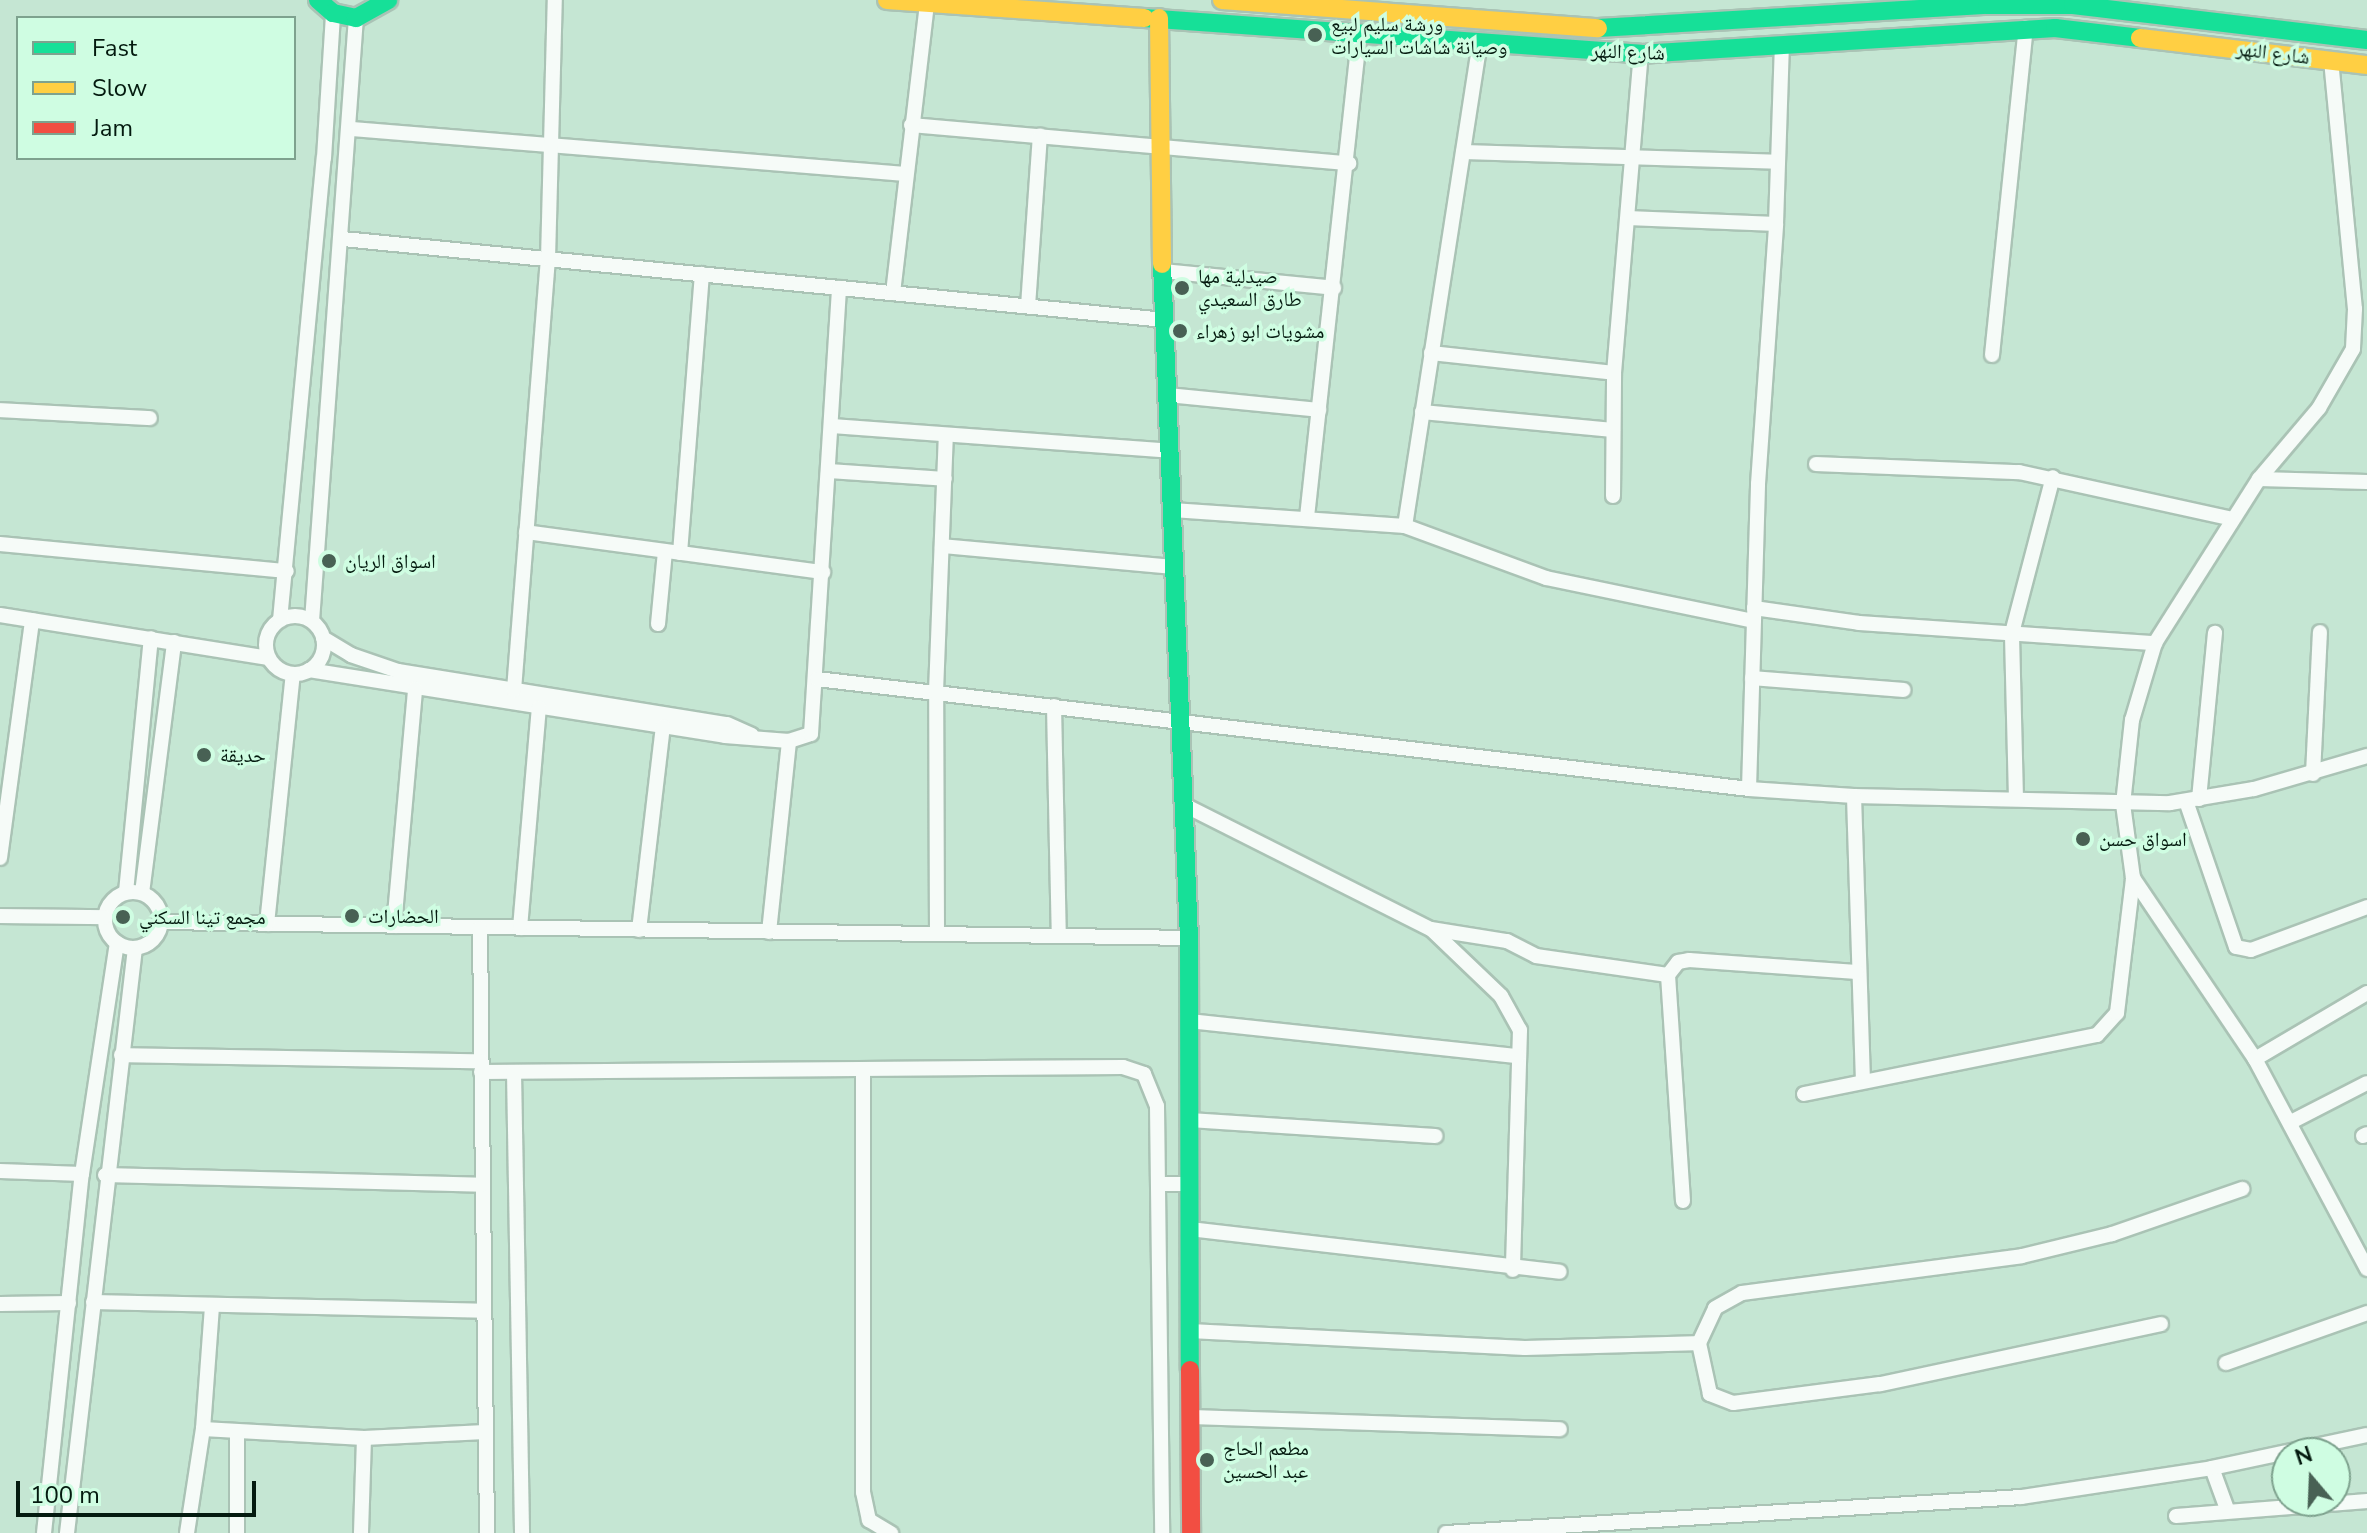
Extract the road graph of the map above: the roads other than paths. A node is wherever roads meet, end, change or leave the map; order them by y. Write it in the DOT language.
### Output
graph roads {
  1 [pos="318,0"];
  2 [pos="388,0"];
  3 [pos="555,0"];
  4 [pos="887,0"];
  5 [pos="1222,0"];
  6 [pos="927,3"];
  7 [pos="333,13"];
  8 [pos="356,18"];
  9 [pos="1159,18"];
  10 [pos="1559,26"];
  11 [pos="2026,28"];
  12 [pos="1360,33"];
  13 [pos="2367,40"];
  14 [pos="1480,42"];
  15 [pos="1782,47"];
  16 [pos="1555,48"];
  17 [pos="1641,54"];
  18 [pos="2331,60"];
  19 [pos="2367,65"];
  20 [pos="911,125"];
  21 [pos="352,129"];
  22 [pos="1040,135"];
  23 [pos="1158,144"];
  24 [pos="551,145"];
  25 [pos="1463,152"];
  26 [pos="1633,157"];
  27 [pos="1778,162"];
  28 [pos="1349,163"];
  29 [pos="905,174"];
  30 [pos="1628,218"];
  31 [pos="1776,224"];
  32 [pos="343,239"];
  33 [pos="548,259"];
  34 [pos="1162,271"];
  35 [pos="702,274"];
  36 [pos="839,288"];
  37 [pos="1334,288"];
  38 [pos="893,293"];
  39 [pos="1028,306"];
  40 [pos="1165,320"];
  41 [pos="2360,349"];
  42 [pos="1431,353"];
  43 [pos="1992,355"];
  44 [pos="1614,373"];
  45 [pos="1167,395"];
  46 [pos="0,410"];
  47 [pos="1319,410"];
  48 [pos="1422,412"];
  49 [pos="150,418"];
  50 [pos="832,426"];
  51 [pos="1613,430"];
  52 [pos="946,435"];
  53 [pos="1170,451"];
  54 [pos="1816,464"];
  55 [pos="829,471"];
  56 [pos="2053,477"];
  57 [pos="945,479"];
  58 [pos="2259,479"];
  59 [pos="2367,482"];
  60 [pos="1613,496"];
  61 [pos="1172,510"];
  62 [pos="1307,517"];
  63 [pos="2233,519"];
  64 [pos="1405,526"];
  65 [pos="526,532"];
  66 [pos="0,544"];
  67 [pos="942,546"];
  68 [pos="672,552"];
  69 [pos="1175,567"];
  70 [pos="287,571"];
  71 [pos="823,572"];
  72 [pos="1754,614"];
  73 [pos="0,615"];
  74 [pos="32,620"];
  75 [pos="280,620"];
  76 [pos="312,621"];
  77 [pos="658,624"];
  78 [pos="2320,632"];
  79 [pos="2012,633"];
  80 [pos="2215,633"];
  81 [pos="151,638"];
  82 [pos="323,638"];
  83 [pos="174,642"];
  84 [pos="2155,643"];
  85 [pos="269,658"];
  86 [pos="309,670"];
  87 [pos="293,674"];
  88 [pos="1752,678"];
  89 [pos="817,679"];
  90 [pos="415,689"];
  91 [pos="514,690"];
  92 [pos="1904,690"];
  93 [pos="936,692"];
  94 [pos="1054,706"];
  95 [pos="539,708"];
  96 [pos="1183,720"];
  97 [pos="663,726"];
  98 [pos="752,735"];
  99 [pos="789,741"];
  100 [pos="2367,756"];
  101 [pos="2313,774"];
  102 [pos="1749,789"];
  103 [pos="1854,796"];
  104 [pos="2016,799"];
  105 [pos="2192,800"];
  106 [pos="2123,804"];
  107 [pos="1184,805"];
  108 [pos="0,858"];
  109 [pos="2133,878"];
  110 [pos="126,892"];
  111 [pos="142,893"];
  112 [pos="2367,907"];
  113 [pos="0,916"];
  114 [pos="104,917"];
  115 [pos="161,922"];
  116 [pos="267,924"];
  117 [pos="394,926"];
  118 [pos="480,928"];
  119 [pos="520,928"];
  120 [pos="1431,929"];
  121 [pos="639,930"];
  122 [pos="769,932"];
  123 [pos="937,934"];
  124 [pos="1059,936"];
  125 [pos="1189,938"];
  126 [pos="117,943"];
  127 [pos="135,948"];
  128 [pos="1857,972"];
  129 [pos="1668,975"];
  130 [pos="2367,993"];
  131 [pos="1189,1021"];
  132 [pos="121,1055"];
  133 [pos="1518,1056"];
  134 [pos="2255,1059"];
  135 [pos="481,1066"];
  136 [pos="514,1072"];
  137 [pos="863,1072"];
  138 [pos="1863,1080"];
  139 [pos="2367,1083"];
  140 [pos="1804,1094"];
  141 [pos="1189,1120"];
  142 [pos="2291,1122"];
  143 [pos="1435,1136"];
  144 [pos="0,1171"];
  145 [pos="82,1174"];
  146 [pos="105,1175"];
  147 [pos="1159,1184"];
  148 [pos="1190,1184"];
  149 [pos="482,1185"];
  150 [pos="2242,1189"];
  151 [pos="1683,1201"];
  152 [pos="1190,1229"];
  153 [pos="76,1241"];
  154 [pos="99,1243"];
  155 [pos="2367,1269"];
  156 [pos="1513,1270"];
  157 [pos="1560,1272"];
  158 [pos="93,1302"];
  159 [pos="69,1303"];
  160 [pos="0,1304"];
  161 [pos="212,1306"];
  162 [pos="484,1311"];
  163 [pos="2367,1313"];
  164 [pos="2161,1324"];
  165 [pos="1190,1331"];
  166 [pos="1699,1343"];
  167 [pos="2226,1363"];
  168 [pos="1191,1417"];
  169 [pos="203,1429"];
  170 [pos="1560,1429"];
  171 [pos="237,1432"];
  172 [pos="485,1432"];
  173 [pos="2367,1435"];
  174 [pos="364,1438"];
  175 [pos="2212,1468"];
  176 [pos="49,1484"];
  177 [pos="72,1484"];
  178 [pos="2367,1501"];
  179 [pos="2227,1509"];
  180 [pos="2176,1516"];
  181 [pos="1657,1526"];
  182 [pos="44,1533"];
  183 [pos="67,1533"];
  184 [pos="187,1533"];
  185 [pos="237,1533"];
  186 [pos="361,1533"];
  187 [pos="487,1533"];
  188 [pos="522,1533"];
  189 [pos="891,1533"];
  190 [pos="1162,1533"];
  191 [pos="1191,1533"];
  192 [pos="1446,1533"];
  1 -- 7 [label="main road"];
  2 -- 8 [label="main road"];
  3 -- 24 [label="street"];
  4 -- 6 [label="main road, شارع النهر"];
  5 -- 10 [label="main road, شارع النهر"];
  6 -- 9 [label="main road, شارع النهر"];
  6 -- 20 [label="street"];
  7 -- 8 [label="main road"];
  7 -- 70 [label="street"];
  8 -- 21 [label="street"];
  9 -- 12 [label="main road, شارع النهر"];
  9 -- 23 [label="main road"];
  10 -- 13 [label="main road, شارع النهر"];
  10 -- 16 [label="main road"];
  11 -- 15 [label="main road, شارع النهر"];
  11 -- 18 [label="main road, شارع النهر"];
  11 -- 43 [label="street"];
  12 -- 14 [label="main road, شارع النهر"];
  12 -- 28 [label="street"];
  14 -- 16 [label="main road, شارع النهر"];
  14 -- 25 [label="street"];
  15 -- 17 [label="main road, شارع النهر"];
  15 -- 27 [label="street"];
  16 -- 17 [label="main road, شارع النهر"];
  17 -- 26 [label="street"];
  18 -- 19 [label="main road, شارع النهر"];
  18 -- 41 [label="street"];
  20 -- 22 [label="street"];
  20 -- 29 [label="street"];
  21 -- 24 [label="street"];
  21 -- 32 [label="street"];
  22 -- 23 [label="street"];
  22 -- 39 [label="street"];
  23 -- 28 [label="street"];
  23 -- 34 [label="main road"];
  24 -- 29 [label="street"];
  24 -- 33 [label="street"];
  25 -- 26 [label="street"];
  25 -- 42 [label="street"];
  26 -- 27 [label="street"];
  26 -- 30 [label="street"];
  27 -- 31 [label="street"];
  28 -- 37 [label="street"];
  29 -- 38 [label="street"];
  30 -- 31 [label="street"];
  30 -- 44 [label="street"];
  31 -- 72 [label="street"];
  32 -- 33 [label="street"];
  32 -- 76 [label="street"];
  33 -- 35 [label="street"];
  33 -- 65 [label="street"];
  34 -- 37 [label="street"];
  34 -- 40 [label="main road"];
  35 -- 36 [label="street"];
  35 -- 68 [label="street"];
  36 -- 38 [label="street"];
  36 -- 50 [label="street"];
  37 -- 47 [label="street"];
  38 -- 39 [label="street"];
  39 -- 40 [label="street"];
  40 -- 45 [label="main road"];
  41 -- 58 [label="street"];
  42 -- 44 [label="street"];
  42 -- 48 [label="street"];
  44 -- 51 [label="street"];
  45 -- 47 [label="street"];
  45 -- 53 [label="main road"];
  46 -- 49 [label="street"];
  47 -- 62 [label="street"];
  48 -- 51 [label="street"];
  48 -- 64 [label="street"];
  50 -- 52 [label="street"];
  50 -- 55 [label="street"];
  51 -- 60 [label="street"];
  52 -- 53 [label="street"];
  52 -- 57 [label="street"];
  53 -- 61 [label="main road"];
  54 -- 56 [label="street"];
  55 -- 57 [label="street"];
  55 -- 71 [label="street"];
  56 -- 63 [label="street"];
  56 -- 79 [label="street"];
  57 -- 67 [label="street"];
  58 -- 59 [label="street"];
  58 -- 63 [label="street"];
  61 -- 62 [label="street"];
  61 -- 69 [label="main road"];
  62 -- 64 [label="street"];
  63 -- 84 [label="street"];
  64 -- 72 [label="street"];
  65 -- 68 [label="street"];
  65 -- 91 [label="street"];
  66 -- 70 [label="street"];
  67 -- 69 [label="street"];
  67 -- 93 [label="street"];
  68 -- 71 [label="street"];
  68 -- 77 [label="street"];
  69 -- 96 [label="main road"];
  70 -- 75 [label="street"];
  71 -- 89 [label="street"];
  72 -- 79 [label="street"];
  72 -- 88 [label="street"];
  73 -- 74 [label="street"];
  74 -- 81 [label="street"];
  74 -- 108 [label="street"];
  75 -- 76 [label="street"];
  75 -- 85 [label="street"];
  76 -- 82 [label="street"];
  78 -- 101 [label="street"];
  79 -- 84 [label="street"];
  79 -- 104 [label="street"];
  80 -- 105 [label="street"];
  81 -- 83 [label="street"];
  81 -- 110 [label="street"];
  82 -- 86 [label="street"];
  82 -- 91 [label="street"];
  83 -- 85 [label="street"];
  83 -- 111 [label="street"];
  84 -- 106 [label="street"];
  85 -- 87 [label="street"];
  86 -- 87 [label="street"];
  86 -- 90 [label="street"];
  87 -- 116 [label="street"];
  88 -- 92 [label="street"];
  88 -- 102 [label="street"];
  89 -- 93 [label="street"];
  89 -- 99 [label="street"];
  90 -- 95 [label="street"];
  90 -- 117 [label="street"];
  91 -- 98 [label="street"];
  93 -- 94 [label="street"];
  93 -- 123 [label="street"];
  94 -- 96 [label="street"];
  94 -- 124 [label="street"];
  95 -- 97 [label="street"];
  95 -- 119 [label="street"];
  96 -- 102 [label="street"];
  96 -- 107 [label="main road"];
  97 -- 98 [label="street"];
  97 -- 121 [label="street"];
  98 -- 99 [label="street"];
  99 -- 122 [label="street"];
  100 -- 101 [label="street"];
  101 -- 105 [label="street"];
  102 -- 103 [label="street"];
  103 -- 104 [label="street"];
  103 -- 128 [label="street"];
  104 -- 106 [label="street"];
  105 -- 106 [label="street"];
  105 -- 112 [label="street"];
  106 -- 109 [label="street"];
  107 -- 120 [label="street"];
  107 -- 125 [label="main road"];
  109 -- 134 [label="street"];
  109 -- 138 [label="street"];
  110 -- 111 [label="street"];
  110 -- 114 [label="street"];
  111 -- 115 [label="street"];
  113 -- 114 [label="street"];
  114 -- 126 [label="street"];
  115 -- 116 [label="street"];
  115 -- 127 [label="street"];
  116 -- 117 [label="street"];
  117 -- 118 [label="street"];
  118 -- 119 [label="street"];
  118 -- 135 [label="street"];
  119 -- 121 [label="street"];
  120 -- 129 [label="street"];
  120 -- 133 [label="street"];
  121 -- 122 [label="street"];
  122 -- 123 [label="street"];
  123 -- 124 [label="street"];
  124 -- 125 [label="street"];
  125 -- 131 [label="main road"];
  126 -- 127 [label="street"];
  126 -- 145 [label="street"];
  127 -- 132 [label="street"];
  128 -- 129 [label="street"];
  128 -- 138 [label="street"];
  129 -- 151 [label="street"];
  130 -- 134 [label="street"];
  131 -- 133 [label="street"];
  131 -- 141 [label="main road"];
  132 -- 135 [label="street"];
  132 -- 146 [label="street"];
  133 -- 156 [label="street"];
  134 -- 142 [label="street"];
  135 -- 136 [label="street"];
  135 -- 149 [label="street"];
  136 -- 137 [label="street"];
  136 -- 188 [label="street"];
  137 -- 147 [label="street"];
  137 -- 189 [label="street"];
  138 -- 140 [label="street"];
  139 -- 142 [label="street"];
  141 -- 143 [label="street"];
  141 -- 148 [label="main road"];
  142 -- 155 [label="street"];
  144 -- 145 [label="street"];
  145 -- 153 [label="street"];
  146 -- 149 [label="street"];
  146 -- 154 [label="street"];
  147 -- 148 [label="street"];
  147 -- 190 [label="street"];
  148 -- 152 [label="main road"];
  149 -- 162 [label="street"];
  150 -- 166 [label="street"];
  152 -- 156 [label="street"];
  152 -- 165 [label="main road"];
  153 -- 154 [label="street"];
  153 -- 159 [label="street"];
  154 -- 158 [label="street"];
  156 -- 157 [label="street"];
  158 -- 161 [label="street"];
  158 -- 177 [label="street"];
  159 -- 160 [label="street"];
  159 -- 176 [label="street"];
  161 -- 162 [label="street"];
  161 -- 169 [label="street"];
  162 -- 172 [label="street"];
  163 -- 167 [label="street"];
  164 -- 166 [label="street"];
  165 -- 166 [label="street"];
  165 -- 168 [label="main road"];
  168 -- 170 [label="street"];
  168 -- 191 [label="main road"];
  169 -- 171 [label="street"];
  169 -- 184 [label="street"];
  171 -- 174 [label="street"];
  171 -- 185 [label="street"];
  172 -- 174 [label="street"];
  172 -- 187 [label="street"];
  173 -- 175 [label="street"];
  174 -- 186 [label="street"];
  175 -- 179 [label="street"];
  175 -- 181 [label="street"];
  176 -- 177 [label="street"];
  176 -- 182 [label="street"];
  177 -- 183 [label="street"];
  178 -- 179 [label="street"];
  179 -- 180 [label="street"];
  181 -- 192 [label="street"];
}
